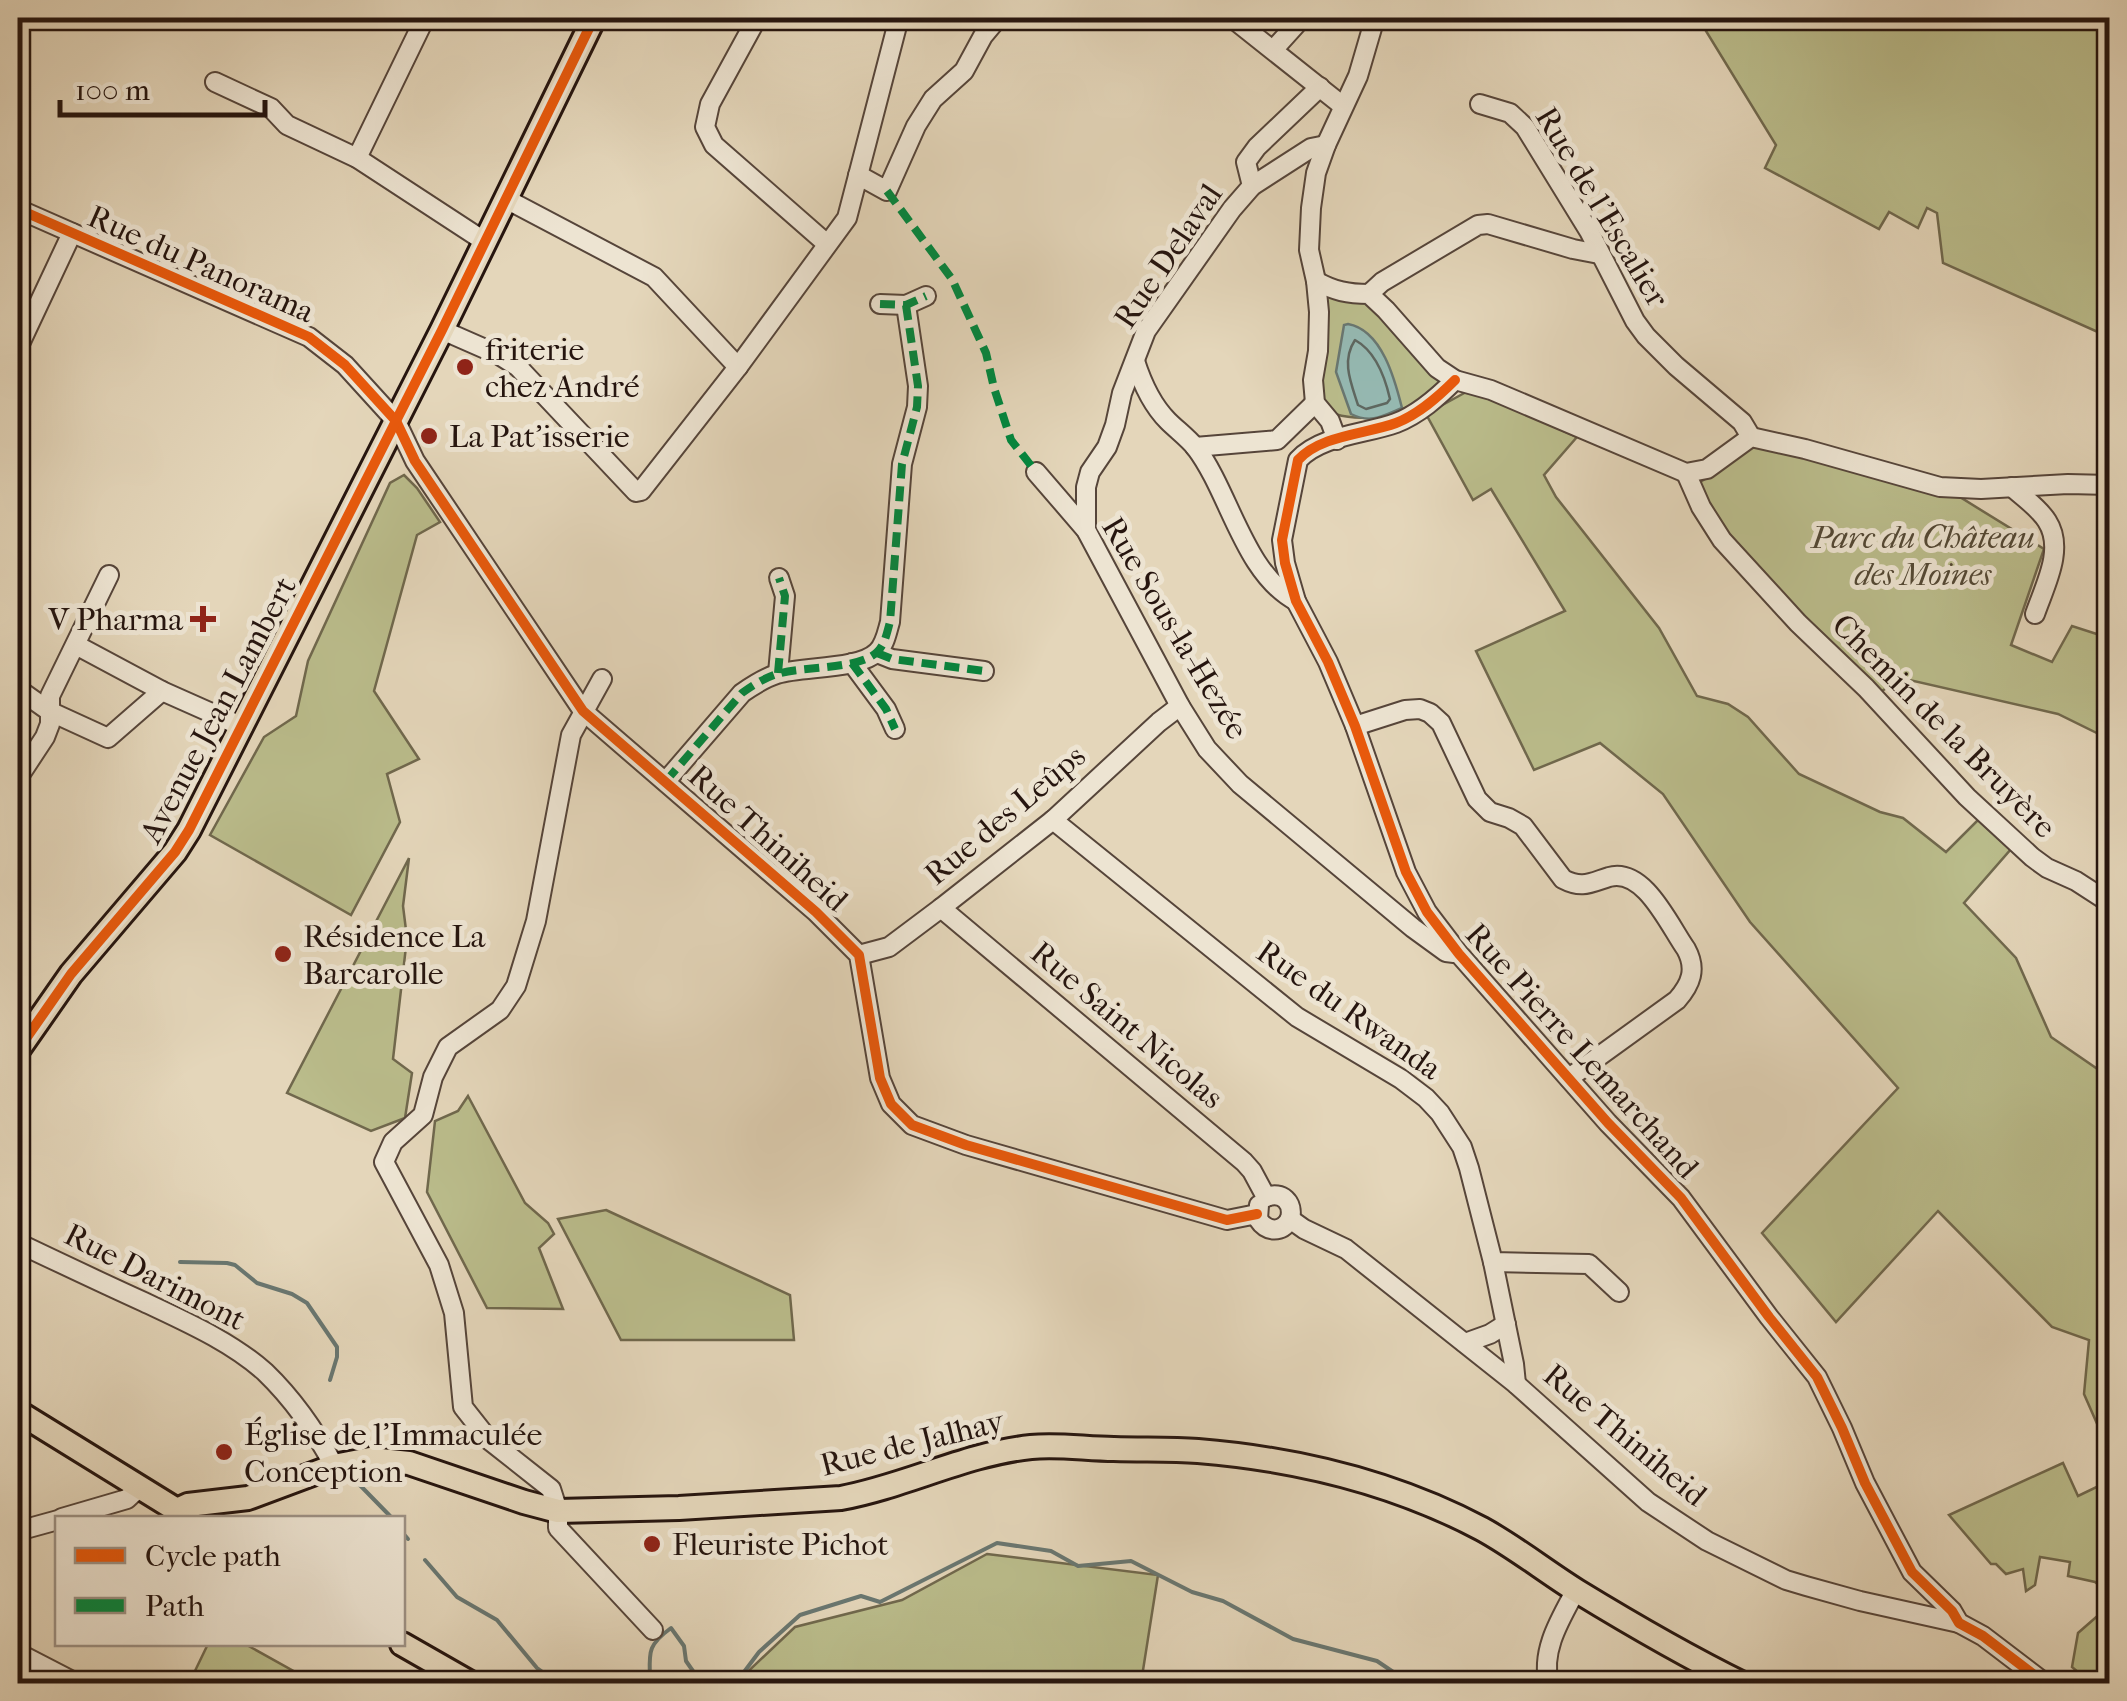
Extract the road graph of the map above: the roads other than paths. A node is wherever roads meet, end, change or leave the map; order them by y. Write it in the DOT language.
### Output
graph roads {
  1 [pos="425,18"];
  2 [pos="594,18"];
  3 [pos="757,18"];
  4 [pos="899,18"];
  5 [pos="998,18"];
  6 [pos="1232,18"];
  7 [pos="1302,18"];
  8 [pos="1375,18"];
  9 [pos="1274,49"];
  10 [pos="216,82"];
  11 [pos="1320,86"];
  12 [pos="1480,104"];
  13 [pos="1343,106"];
  14 [pos="1326,145"];
  15 [pos="356,158"];
  16 [pos="858,175"];
  17 [pos="1252,186"];
  18 [pos="506,200"];
  19 [pos="18,210"];
  20 [pos="72,233"];
  21 [pos="484,241"];
  22 [pos="826,244"];
  23 [pos="1599,254"];
  24 [pos="1316,281"];
  25 [pos="1368,294"];
  26 [pos="926,296"];
  27 [pos="880,304"];
  28 [pos="906,304"];
  29 [pos="442,330"];
  30 [pos="18,348"];
  31 [pos="1135,361"];
  32 [pos="738,367"];
  33 [pos="1455,380"];
  34 [pos="1314,404"];
  35 [pos="396,421"];
  36 [pos="1751,437"];
  37 [pos="1337,440"];
  38 [pos="1196,447"];
  39 [pos="1036,472"];
  40 [pos="1686,473"];
  41 [pos="2110,486"];
  42 [pos="2012,487"];
  43 [pos="1086,530"];
  44 [pos="109,575"];
  45 [pos="779,578"];
  46 [pos="1296,601"];
  47 [pos="2035,614"];
  48 [pos="76,645"];
  49 [pos="877,653"];
  50 [pos="852,663"];
  51 [pos="984,671"];
  52 [pos="778,674"];
  53 [pos="602,678"];
  54 [pos="18,688"];
  55 [pos="162,691"];
  56 [pos="1180,706"];
  57 [pos="583,710"];
  58 [pos="48,711"];
  59 [pos="1355,726"];
  60 [pos="243,727"];
  61 [pos="894,729"];
  62 [pos="18,778"];
  63 [pos="666,781"];
  64 [pos="1053,820"];
  65 [pos="2110,902"];
  66 [pos="940,908"];
  67 [pos="1458,954"];
  68 [pos="858,955"];
  69 [pos="18,1050"];
  70 [pos="1569,1078"];
  71 [pos="1261,1205"];
  72 [pos="1290,1219"];
  73 [pos="18,1243"];
  74 [pos="1493,1262"];
  75 [pos="1619,1292"];
  76 [pos="1506,1324"];
  77 [pos="1465,1343"];
  78 [pos="1516,1384"];
  79 [pos="18,1412"];
  80 [pos="334,1466"];
  81 [pos="140,1487"];
  82 [pos="558,1511"];
  83 [pos="184,1514"];
  84 [pos="70,1516"];
  85 [pos="55,1521"];
  86 [pos="18,1532"];
  87 [pos="1576,1590"];
  88 [pos="1959,1624"];
  89 [pos="653,1630"];
  90 [pos="405,1646"];
  91 [pos="18,1653"];
  92 [pos="78,1684"];
  93 [pos="472,1684"];
  94 [pos="1549,1684"];
  95 [pos="1743,1684"];
  96 [pos="2046,1684"];
  1 -- 15 [label="street"];
  2 -- 18 [label="main road, Avenue Jean Lambert"];
  3 -- 22 [label="street"];
  4 -- 16 [label="street"];
  5 -- 16 [label="street"];
  6 -- 9 [label="street"];
  7 -- 9 [label="street"];
  8 -- 13 [label="street"];
  9 -- 11 [label="street"];
  10 -- 15 [label="street"];
  11 -- 13 [label="street"];
  11 -- 17 [label="street, Rue Delaval"];
  12 -- 23 [label="street, Rue de l'Escalier"];
  13 -- 14 [label="street"];
  14 -- 17 [label="street, Rue Delaval"];
  14 -- 24 [label="street"];
  15 -- 21 [label="street"];
  16 -- 22 [label="street"];
  17 -- 31 [label="street, Rue Delaval"];
  18 -- 21 [label="main road, Avenue Jean Lambert"];
  18 -- 32 [label="street"];
  19 -- 20 [label="street, Rue du Panorama"];
  20 -- 30 [label="street"];
  20 -- 35 [label="street, Rue du Panorama"];
  21 -- 29 [label="main road, Avenue Jean Lambert"];
  22 -- 32 [label="street"];
  23 -- 25 [label="street"];
  23 -- 36 [label="street, Rue de l'Escalier"];
  24 -- 25 [label="street"];
  24 -- 34 [label="street"];
  25 -- 33 [label="street"];
  26 -- 28 [label="street"];
  27 -- 28 [label="street"];
  28 -- 49 [label="street"];
  29 -- 32 [label="street"];
  29 -- 35 [label="main road, Avenue Jean Lambert"];
  31 -- 38 [label="street, Rue Delaval"];
  31 -- 43 [label="street, Rue Delaval"];
  33 -- 37 [label="street"];
  33 -- 40 [label="street"];
  34 -- 37 [label="street"];
  34 -- 38 [label="street"];
  35 -- 57 [label="street, Rue Thiniheid"];
  35 -- 60 [label="main road, Avenue Jean Lambert"];
  36 -- 40 [label="street"];
  36 -- 42 [label="street"];
  37 -- 46 [label="street, Rue Pierre Lemarchand"];
  38 -- 46 [label="street, Rue Delaval"];
  39 -- 43 [label="street, Rue Sous-la-Hezée"];
  40 -- 65 [label="street, Chemin de la Bruyère"];
  41 -- 42 [label="street"];
  42 -- 47 [label="street"];
  43 -- 56 [label="street, Rue Sous-la-Hezée"];
  44 -- 48 [label="street"];
  45 -- 52 [label="street"];
  46 -- 59 [label="street, Rue Pierre Lemarchand"];
  48 -- 55 [label="street"];
  48 -- 58 [label="street"];
  49 -- 50 [label="street"];
  49 -- 51 [label="street"];
  50 -- 52 [label="street"];
  50 -- 61 [label="street"];
  52 -- 63 [label="street"];
  53 -- 57 [label="street"];
  54 -- 58 [label="street"];
  55 -- 58 [label="street"];
  55 -- 60 [label="street"];
  56 -- 64 [label="street, Rue des Leûps"];
  56 -- 67 [label="street, Rue Sous-la-Hezée"];
  57 -- 63 [label="street, Rue Thiniheid"];
  57 -- 82 [label="street"];
  58 -- 62 [label="street"];
  59 -- 67 [label="street, Rue Pierre Lemarchand"];
  59 -- 70 [label="street"];
  60 -- 69 [label="main road, Avenue Jean Lambert"];
  63 -- 68 [label="street, Rue Thiniheid"];
  64 -- 66 [label="street, Rue des Leûps"];
  64 -- 74 [label="street, Rue du Rwanda"];
  66 -- 68 [label="street, Rue des Leûps"];
  66 -- 71 [label="street, Rue Saint Nicolas"];
  67 -- 70 [label="street, Rue Pierre Lemarchand"];
  68 -- 71 [label="street, Rue Thiniheid"];
  70 -- 88 [label="street, Rue Pierre Lemarchand"];
  71 -- 72 [label="street, Rue Thiniheid"];
  71 -- 72 [label="street, Rue Thiniheid"];
  72 -- 77 [label="street, Rue Thiniheid"];
  73 -- 80 [label="street, Rue Darimont"];
  74 -- 75 [label="street"];
  74 -- 76 [label="street, Rue du Rwanda"];
  76 -- 77 [label="street"];
  76 -- 78 [label="street, Rue du Rwanda"];
  77 -- 78 [label="street, Rue Thiniheid"];
  78 -- 88 [label="street, Rue Thiniheid"];
  79 -- 81 [label="main road"];
  80 -- 82 [label="main road, Rue de Jalhay"];
  80 -- 83 [label="main road, Rue de Jalhay"];
  81 -- 83 [label="main road"];
  81 -- 84 [label="street"];
  82 -- 87 [label="main road, Rue de Jalhay"];
  82 -- 89 [label="street"];
  85 -- 86 [label="street"];
  87 -- 94 [label="street"];
  87 -- 95 [label="main road, Rue de Jalhay"];
  88 -- 96 [label="street, Rue Pierre Lemarchand"];
  90 -- 93 [label="main road"];
  91 -- 92 [label="street"];
}
